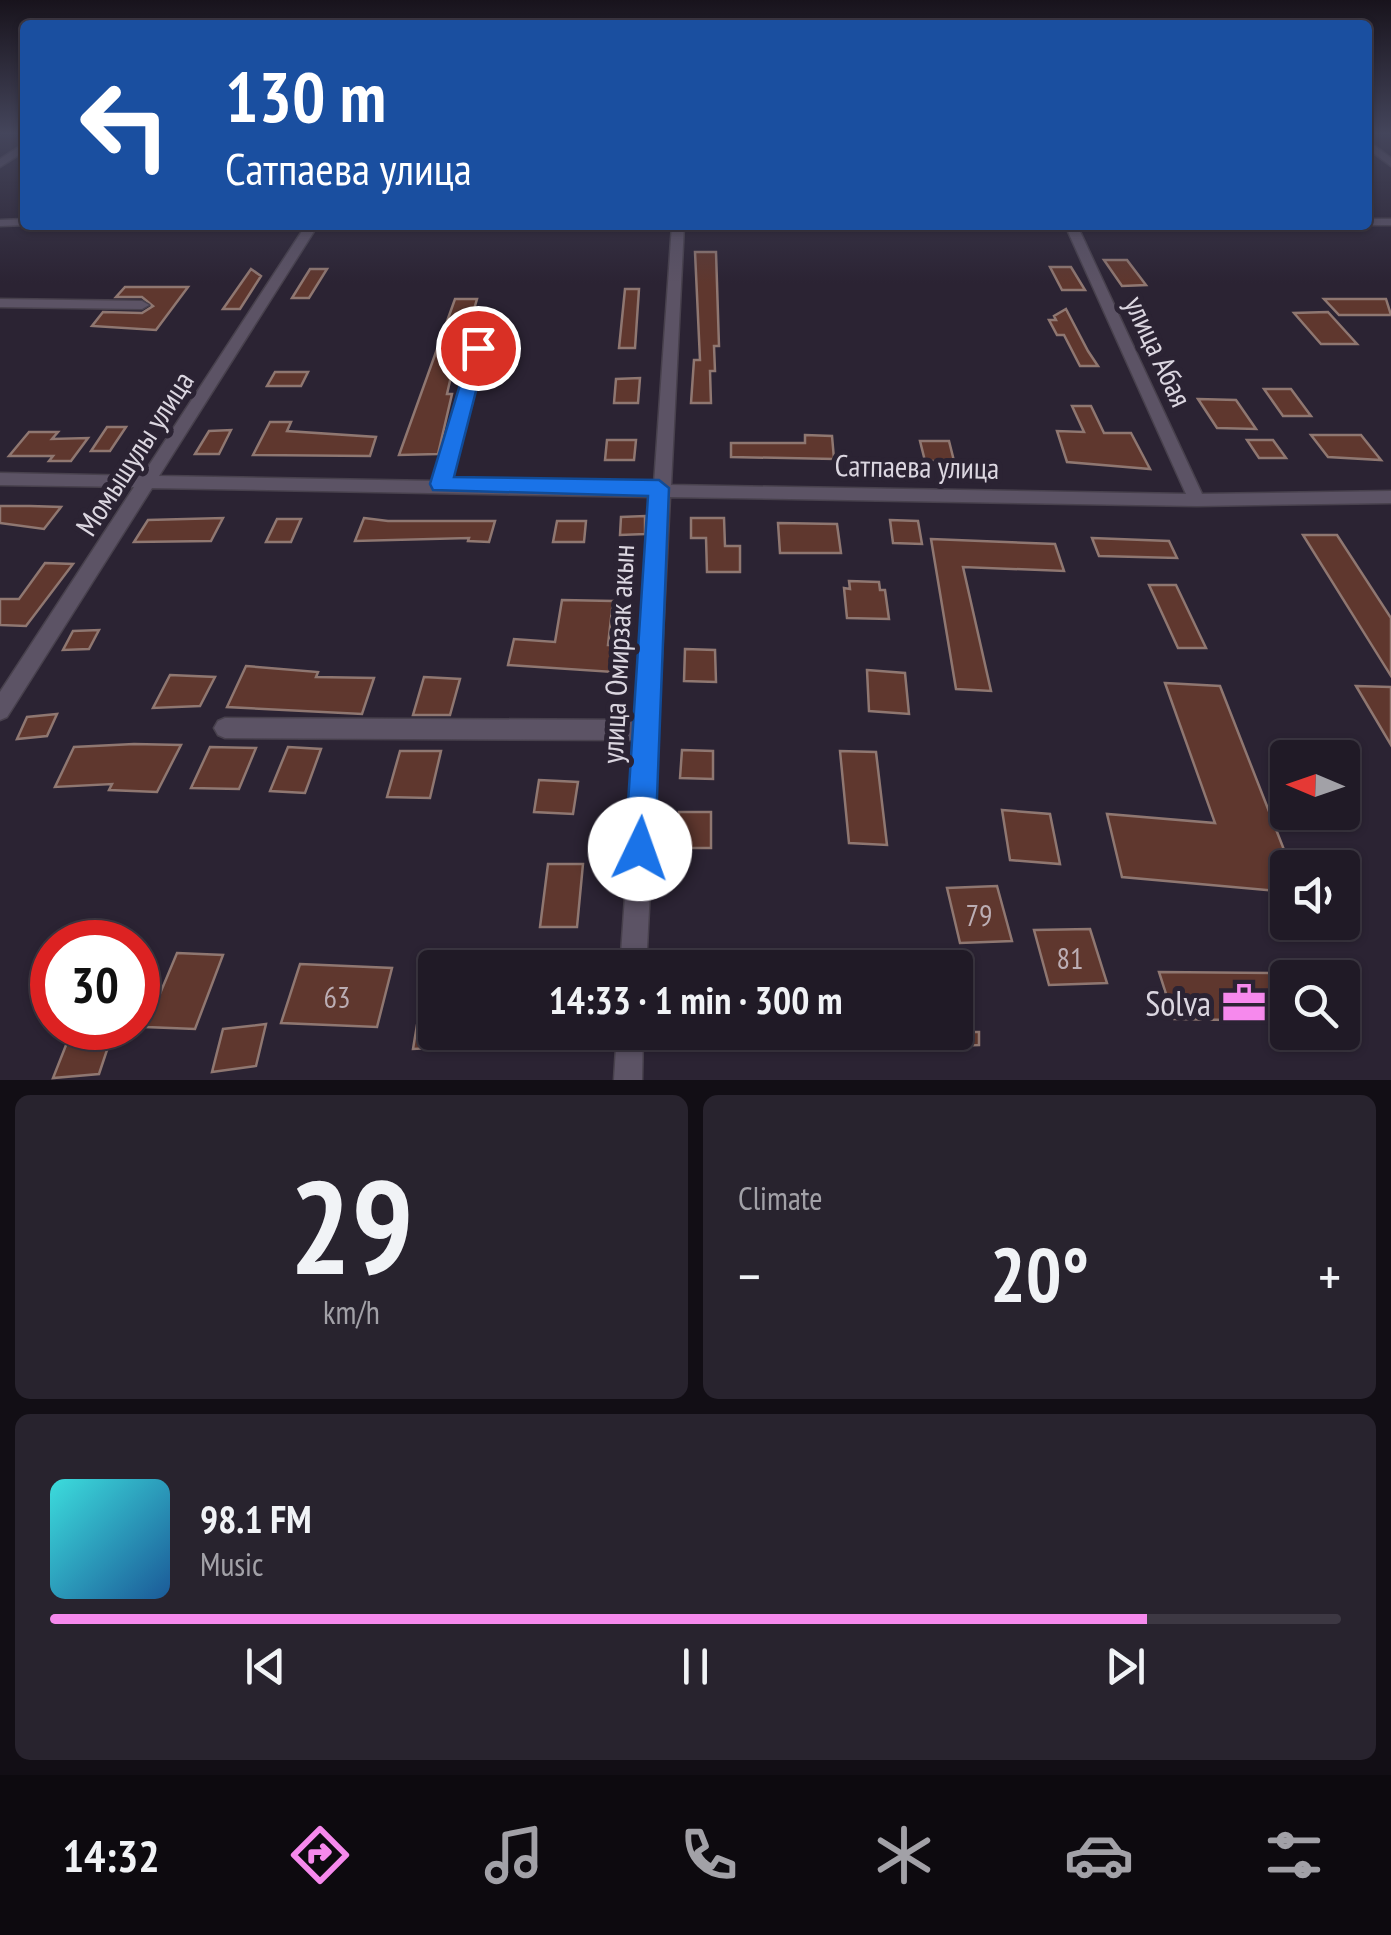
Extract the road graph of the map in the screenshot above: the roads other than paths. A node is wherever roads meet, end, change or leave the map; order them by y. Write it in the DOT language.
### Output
graph roads {
  1 [pos="309,230"];
  2 [pos="678,230"];
  3 [pos="1073,230"];
  4 [pos="0,303"];
  5 [pos="142,305"];
  6 [pos="488,314"];
  7 [pos="0,479"];
  8 [pos="150,480"];
  9 [pos="441,484"];
  10 [pos="659,488"];
  11 [pos="1391,497"];
  12 [pos="1197,500"];
  13 [pos="0,710"];
  14 [pos="225,728"];
  15 [pos="646,730"];
  16 [pos="635,950"];
  17 [pos="629,1050"];
  18 [pos="628,1080"];
  1 -- 8 [label="street, Момышулы улица"];
  2 -- 10 [label="street, улица Омирзак акын"];
  3 -- 12 [label="street, улица Абая"];
  4 -- 5 [label="street"];
  6 -- 9 [label="street"];
  7 -- 8 [label="street, Сатпаева улица"];
  8 -- 9 [label="street, Сатпаева улица"];
  8 -- 13 [label="street, Момышулы улица"];
  9 -- 10 [label="street, Сатпаева улица"];
  10 -- 12 [label="street, Сатпаева улица"];
  10 -- 15 [label="street, улица Омирзак акын"];
  11 -- 12 [label="street, Сатпаева улица"];
  14 -- 15 [label="street"];
  15 -- 16 [label="street, улица Омирзак акын"];
  17 -- 18 [label="street"];
}
